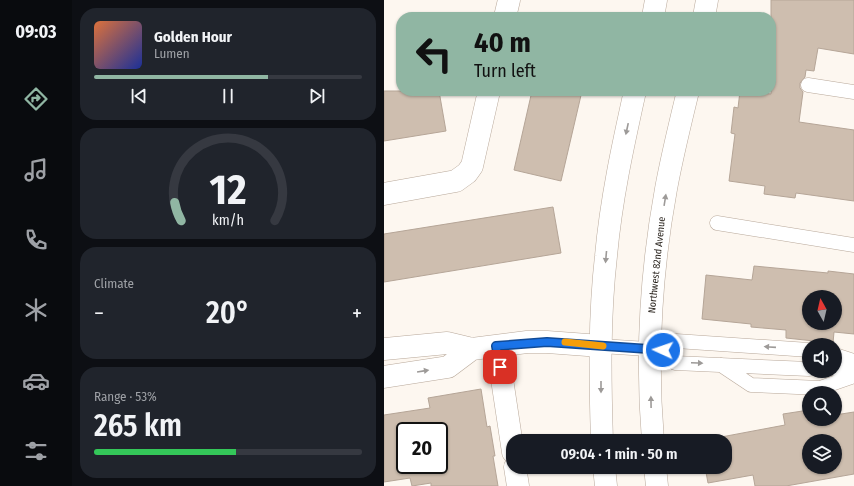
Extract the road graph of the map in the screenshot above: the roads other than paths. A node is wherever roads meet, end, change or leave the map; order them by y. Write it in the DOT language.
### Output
graph roads {
  1 [pos="509,0"];
  2 [pos="656,0"];
  3 [pos="707,0"];
  4 [pos="506,12"];
  5 [pos="654,12"];
  6 [pos="705,12"];
  7 [pos="808,85"];
  8 [pos="854,92"];
  9 [pos="487,96"];
  10 [pos="634,96"];
  11 [pos="687,96"];
  12 [pos="384,194"];
  13 [pos="717,223"];
  14 [pos="854,245"];
  15 [pos="739,345"];
  16 [pos="496,346"];
  17 [pos="601,346"];
  18 [pos="384,349"];
  19 [pos="472,349"];
  20 [pos="657,350"];
  21 [pos="802,350"];
  22 [pos="842,357"];
  23 [pos="854,361"];
  24 [pos="802,369"];
  25 [pos="842,369"];
  26 [pos="854,369"];
  27 [pos="738,371"];
  28 [pos="854,376"];
  29 [pos="384,377"];
  30 [pos="510,434"];
  31 [pos="602,434"];
  32 [pos="653,434"];
  33 [pos="516,474"];
  34 [pos="605,474"];
  35 [pos="656,474"];
  36 [pos="518,486"];
  37 [pos="606,486"];
  38 [pos="657,486"];
  1 -- 4 [label="street"];
  2 -- 5 [label="street"];
  3 -- 6 [label="street"];
  7 -- 8 [label="lane"];
  9 -- 12 [label="street"];
  10 -- 17 [label="street, one-way"];
  20 -- 11 [label="street, Northwest 82nd Avenue, one-way"];
  13 -- 14 [label="lane"];
  15 -- 20 [label="lane"];
  21 -- 15 [label="lane, one-way"];
  15 -- 27 [label="lane"];
  16 -- 17 [label="street"];
  16 -- 19 [label="street"];
  16 -- 30 [label="street"];
  17 -- 20 [label="lane"];
  17 -- 31 [label="street, one-way"];
  18 -- 19 [label="street"];
  29 -- 19 [label="street, one-way"];
  20 -- 27 [label="lane, one-way"];
  32 -- 20 [label="street, Northwest 82nd Avenue, one-way"];
  22 -- 23 [label="lane"];
  24 -- 27 [label="lane"];
  25 -- 26 [label="lane"];
  27 -- 28 [label="lane"];
  33 -- 36 [label="street"];
  34 -- 37 [label="street"];
  35 -- 38 [label="street"];
}
